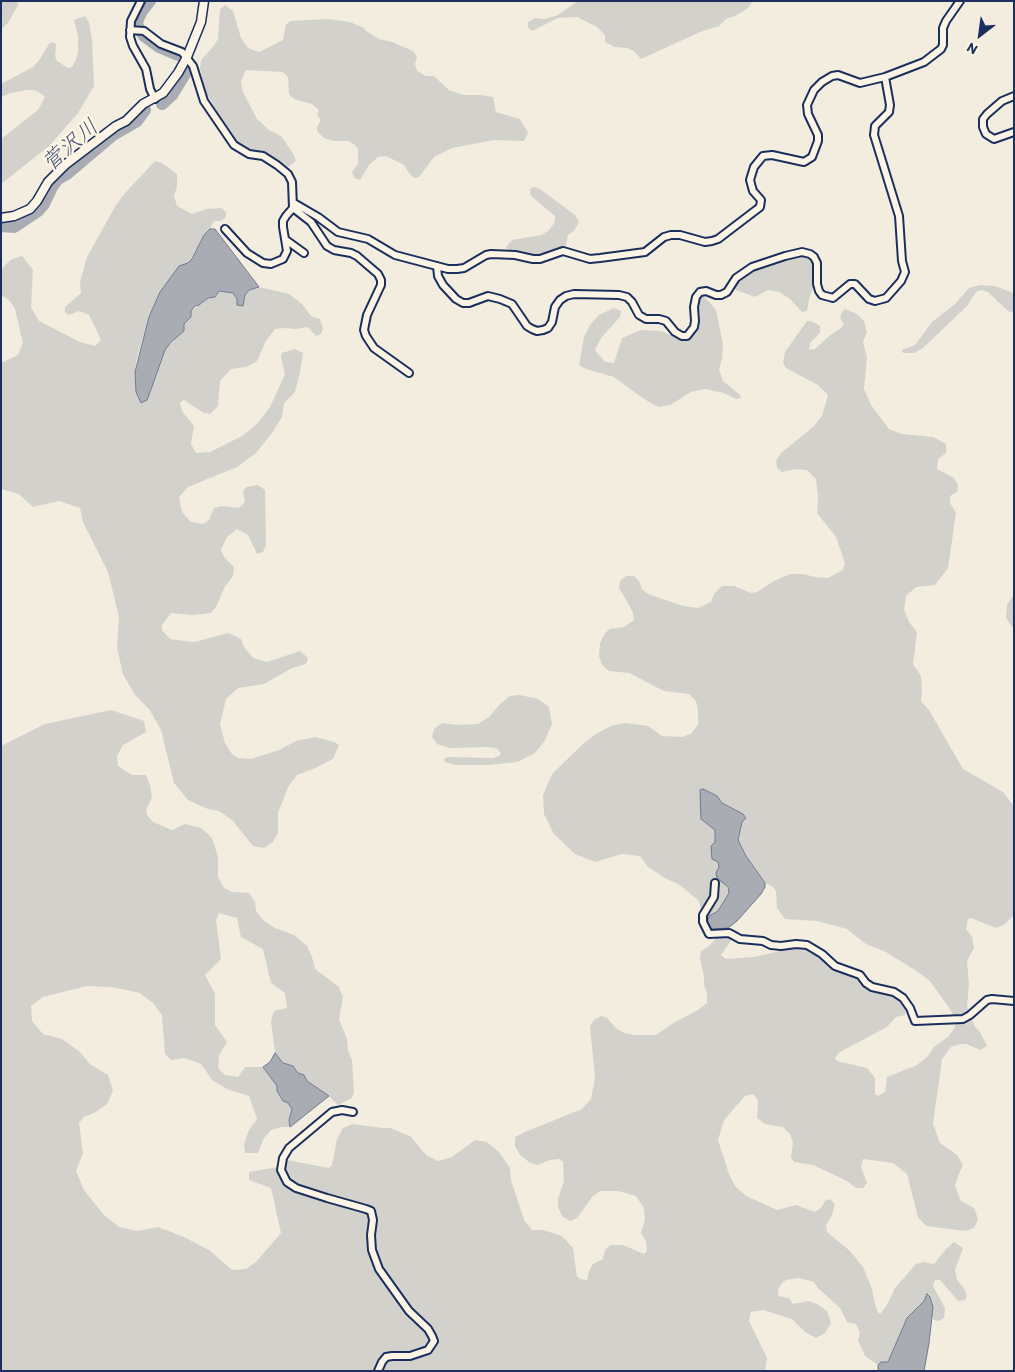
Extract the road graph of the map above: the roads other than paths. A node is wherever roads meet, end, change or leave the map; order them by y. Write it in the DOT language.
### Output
graph roads {
  1 [pos="140,1"];
  2 [pos="204,1"];
  3 [pos="960,1"];
  4 [pos="133,30"];
  5 [pos="187,57"];
  6 [pos="885,78"];
  7 [pos="1014,96"];
  8 [pos="155,99"];
  9 [pos="1014,132"];
  10 [pos="294,206"];
  11 [pos="1,218"];
  12 [pos="225,229"];
  13 [pos="286,240"];
  14 [pos="304,253"];
  15 [pos="437,266"];
  16 [pos="409,373"];
  17 [pos="715,882"];
  18 [pos="1014,1000"];
  19 [pos="353,1112"];
  20 [pos="378,1371"];
  1 -- 4 [label="street"];
  2 -- 5 [label="street"];
  3 -- 6 [label="street"];
  4 -- 5 [label="street"];
  4 -- 8 [label="street"];
  5 -- 8 [label="street"];
  5 -- 10 [label="street"];
  6 -- 15 [label="street"];
  6 -- 15 [label="street"];
  7 -- 9 [label="street"];
  8 -- 11 [label="street"];
  10 -- 13 [label="street"];
  10 -- 15 [label="street"];
  10 -- 16 [label="street"];
  12 -- 13 [label="street"];
  13 -- 14 [label="street"];
  17 -- 18 [label="street"];
  19 -- 20 [label="street"];
}
